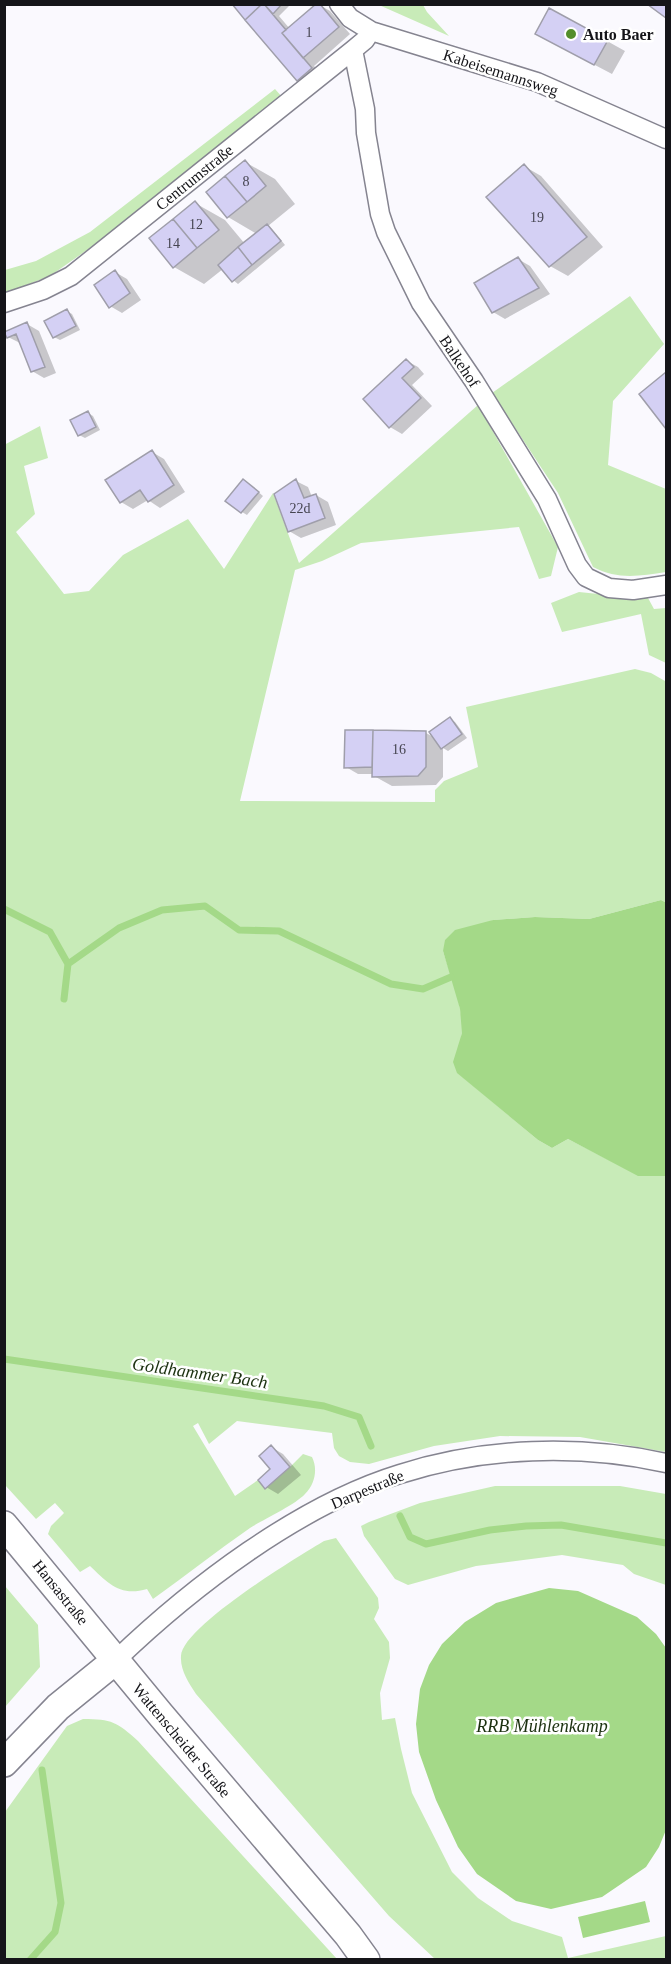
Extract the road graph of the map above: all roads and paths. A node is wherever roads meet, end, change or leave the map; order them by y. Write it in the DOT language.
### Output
graph roads {
  1 [pos="339,4"];
  2 [pos="371,31"];
  3 [pos="353,51"];
  4 [pos="666,139"];
  5 [pos="4,303"];
  6 [pos="666,585"];
  7 [pos="666,1463"];
  8 [pos="4,1525"];
  9 [pos="116,1660"];
  10 [pos="4,1763"];
  11 [pos="348,1935"];
  12 [pos="366,1959"];
  13 [pos="387,1959"];
  1 -- 2 [label="street, Kabeisemannsweg"];
  2 -- 3 [label="street, Centrumstraße"];
  2 -- 4 [label="street, Kabeisemannsweg"];
  3 -- 5 [label="street, Centrumstraße"];
  3 -- 6 [label="street, Balkehof"];
  7 -- 9 [label="street, Darpestraße"];
  8 -- 9 [label="main road, Hansastraße"];
  9 -- 10 [label="main road"];
  9 -- 11 [label="main road, Wattenscheider Straße"];
  11 -- 12 [label="main road, Wattenscheider Straße"];
  11 -- 13 [label="main road, Wattenscheider Straße"];
}
